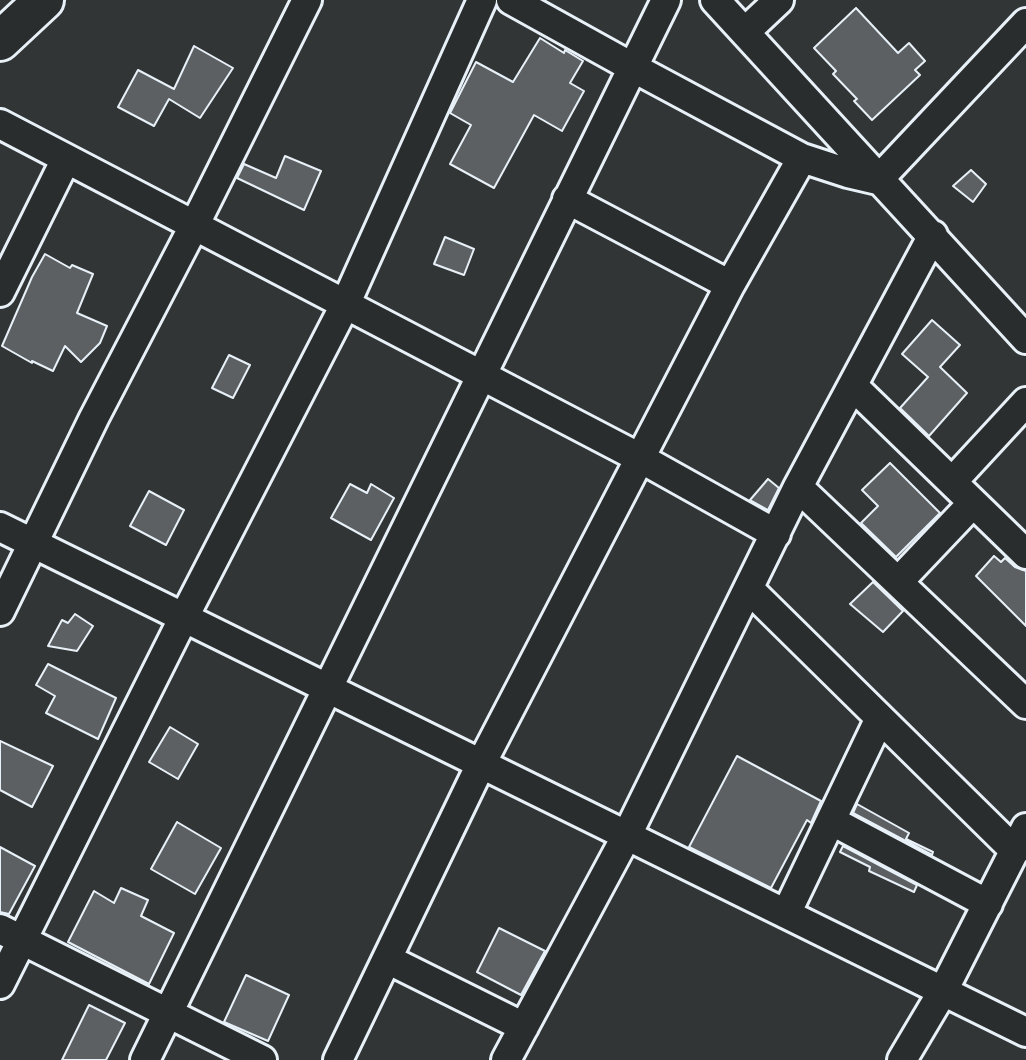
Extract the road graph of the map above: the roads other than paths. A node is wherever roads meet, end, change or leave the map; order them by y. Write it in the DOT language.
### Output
graph roads {
  1 [pos="44,0"];
  2 [pos="307,0"];
  3 [pos="482,0"];
  4 [pos="511,0"];
  5 [pos="666,0"];
  6 [pos="715,0"];
  7 [pos="779,0"];
  8 [pos="1026,23"];
  9 [pos="745,32"];
  10 [pos="0,41"];
  11 [pos="632,67"];
  12 [pos="0,124"];
  13 [pos="802,158"];
  14 [pos="66,159"];
  15 [pos="878,180"];
  16 [pos="567,199"];
  17 [pos="194,226"];
  18 [pos="933,235"];
  19 [pos="730,285"];
  20 [pos="0,292"];
  21 [pos="345,305"];
  22 [pos="1026,339"];
  23 [pos="480,375"];
  24 [pos="853,386"];
  25 [pos="1026,402"];
  26 [pos="640,458"];
  27 [pos="952,482"];
  28 [pos="798,487"];
  29 [pos="973,503"];
  30 [pos="0,527"];
  31 [pos="776,534"];
  32 [pos="34,543"];
  33 [pos="1026,554"];
  34 [pos="898,582"];
  35 [pos="749,589"];
  36 [pos="0,611"];
  37 [pos="184,617"];
  38 [pos="327,688"];
  39 [pos="1026,704"];
  40 [pos="880,718"];
  41 [pos="481,764"];
  42 [pos="832,821"];
  43 [pos="627,835"];
  44 [pos="1020,840"];
  45 [pos="988,904"];
  46 [pos="786,914"];
  47 [pos="11,934"];
  48 [pos="387,959"];
  49 [pos="0,984"];
  50 [pos="943,991"];
  51 [pos="168,1013"];
  52 [pos="524,1027"];
  53 [pos="1026,1032"];
  54 [pos="145,1060"];
  55 [pos="262,1060"];
  56 [pos="338,1060"];
  57 [pos="506,1060"];
  58 [pos="902,1060"];
  1 -- 10 [label="street"];
  2 -- 17 [label="street"];
  3 -- 21 [label="street"];
  4 -- 11 [label="street"];
  5 -- 11 [label="street"];
  6 -- 9 [label="street"];
  7 -- 9 [label="street"];
  8 -- 15 [label="street"];
  9 -- 15 [label="street"];
  11 -- 13 [label="street"];
  11 -- 16 [label="street"];
  12 -- 14 [label="street"];
  13 -- 15 [label="street"];
  13 -- 19 [label="street"];
  14 -- 17 [label="street"];
  14 -- 20 [label="street"];
  15 -- 18 [label="street"];
  16 -- 19 [label="street"];
  16 -- 23 [label="street"];
  17 -- 21 [label="street"];
  17 -- 32 [label="street"];
  18 -- 22 [label="street"];
  18 -- 24 [label="street"];
  19 -- 26 [label="street"];
  21 -- 23 [label="street"];
  21 -- 37 [label="street"];
  23 -- 26 [label="street"];
  23 -- 38 [label="street"];
  24 -- 27 [label="street"];
  24 -- 28 [label="street"];
  25 -- 27 [label="street"];
  26 -- 31 [label="street"];
  26 -- 41 [label="street"];
  27 -- 29 [label="street"];
  28 -- 31 [label="street"];
  28 -- 34 [label="street"];
  29 -- 33 [label="street"];
  29 -- 34 [label="street"];
  30 -- 32 [label="street"];
  31 -- 35 [label="street"];
  32 -- 36 [label="street"];
  32 -- 37 [label="street"];
  34 -- 39 [label="street"];
  35 -- 40 [label="street"];
  35 -- 43 [label="street"];
  37 -- 38 [label="street"];
  37 -- 47 [label="street"];
  38 -- 41 [label="street"];
  38 -- 51 [label="street"];
  40 -- 42 [label="street"];
  40 -- 44 [label="street"];
  41 -- 43 [label="street"];
  41 -- 48 [label="street"];
  42 -- 45 [label="street"];
  42 -- 46 [label="street"];
  43 -- 46 [label="street"];
  43 -- 52 [label="street"];
  44 -- 45 [label="street"];
  45 -- 50 [label="street"];
  46 -- 50 [label="street"];
  47 -- 49 [label="street"];
  47 -- 51 [label="street"];
  48 -- 52 [label="street"];
  48 -- 56 [label="street"];
  50 -- 53 [label="street"];
  50 -- 58 [label="street"];
  51 -- 54 [label="street"];
  51 -- 55 [label="street"];
  52 -- 57 [label="street"];
}
